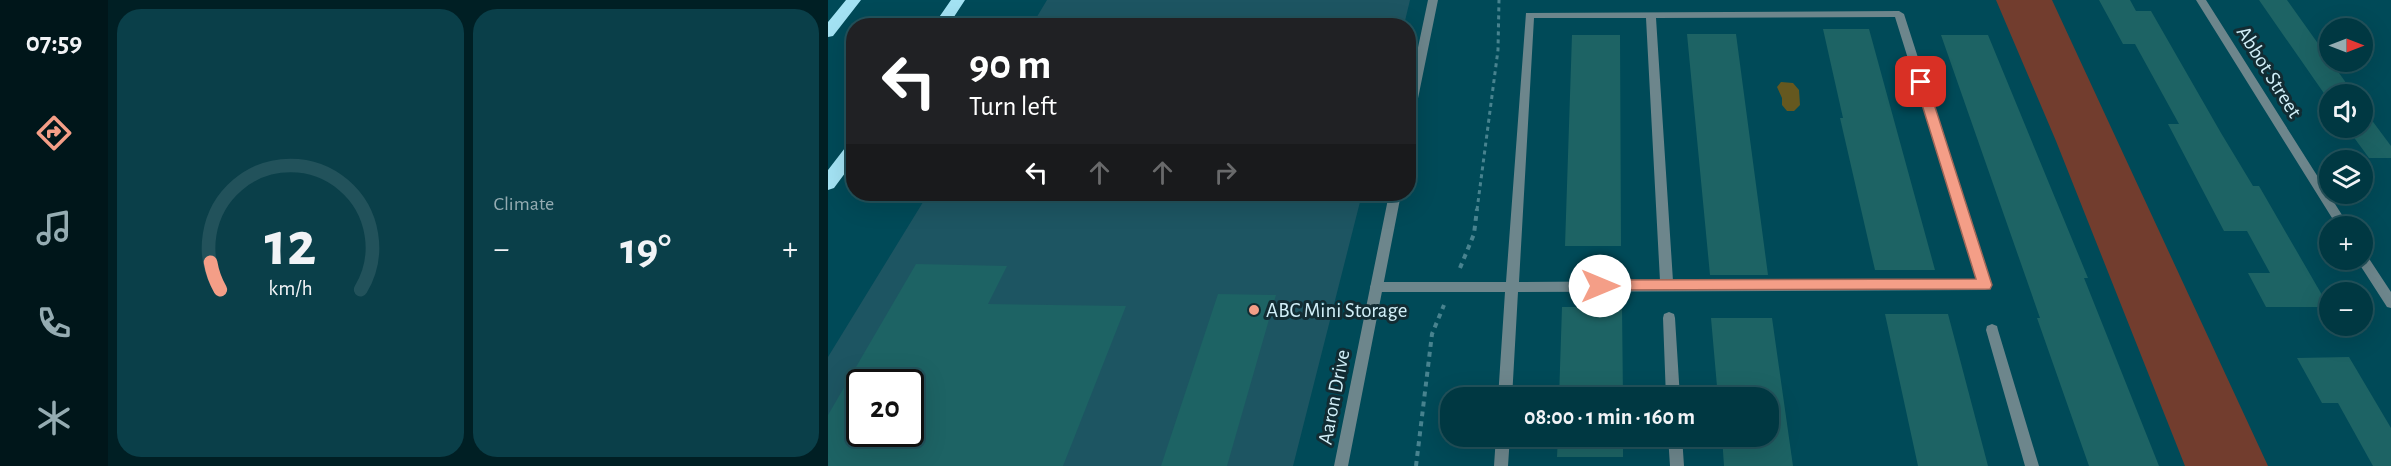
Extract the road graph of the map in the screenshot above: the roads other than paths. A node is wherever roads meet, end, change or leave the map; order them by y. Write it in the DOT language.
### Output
graph roads {
  1 [pos="854,0"];
  2 [pos="958,0"];
  3 [pos="1433,0"];
  4 [pos="2201,0"];
  5 [pos="1651,15"];
  6 [pos="946,18"];
  7 [pos="828,32"];
  8 [pos="1416,84"];
  9 [pos="846,158"];
  10 [pos="828,183"];
  11 [pos="1394,201"];
  12 [pos="2337,216"];
  13 [pos="2370,270"];
  14 [pos="1667,286"];
  15 [pos="1376,287"];
  16 [pos="1512,287"];
  17 [pos="2391,303"];
  18 [pos="1669,318"];
  19 [pos="1992,330"];
  20 [pos="1506,387"];
  21 [pos="1672,387"];
  22 [pos="1502,447"];
  23 [pos="1676,447"];
  24 [pos="1341,466"];
  25 [pos="1501,466"];
  26 [pos="1677,466"];
  27 [pos="2032,466"];
  1 -- 7 [label="highway"];
  2 -- 6 [label="highway"];
  3 -- 8 [label="street"];
  4 -- 12 [label="street, Abbot Street"];
  5 -- 14 [label="street"];
  5 -- 14 [label="street"];
  5 -- 16 [label="street"];
  9 -- 10 [label="highway"];
  11 -- 15 [label="street, Aaron Drive"];
  13 -- 17 [label="street"];
  14 -- 16 [label="street"];
  15 -- 16 [label="street"];
  15 -- 24 [label="street, Aaron Drive"];
  16 -- 20 [label="street"];
  18 -- 21 [label="street"];
  19 -- 27 [label="street"];
  22 -- 25 [label="street"];
  23 -- 26 [label="street"];
}
